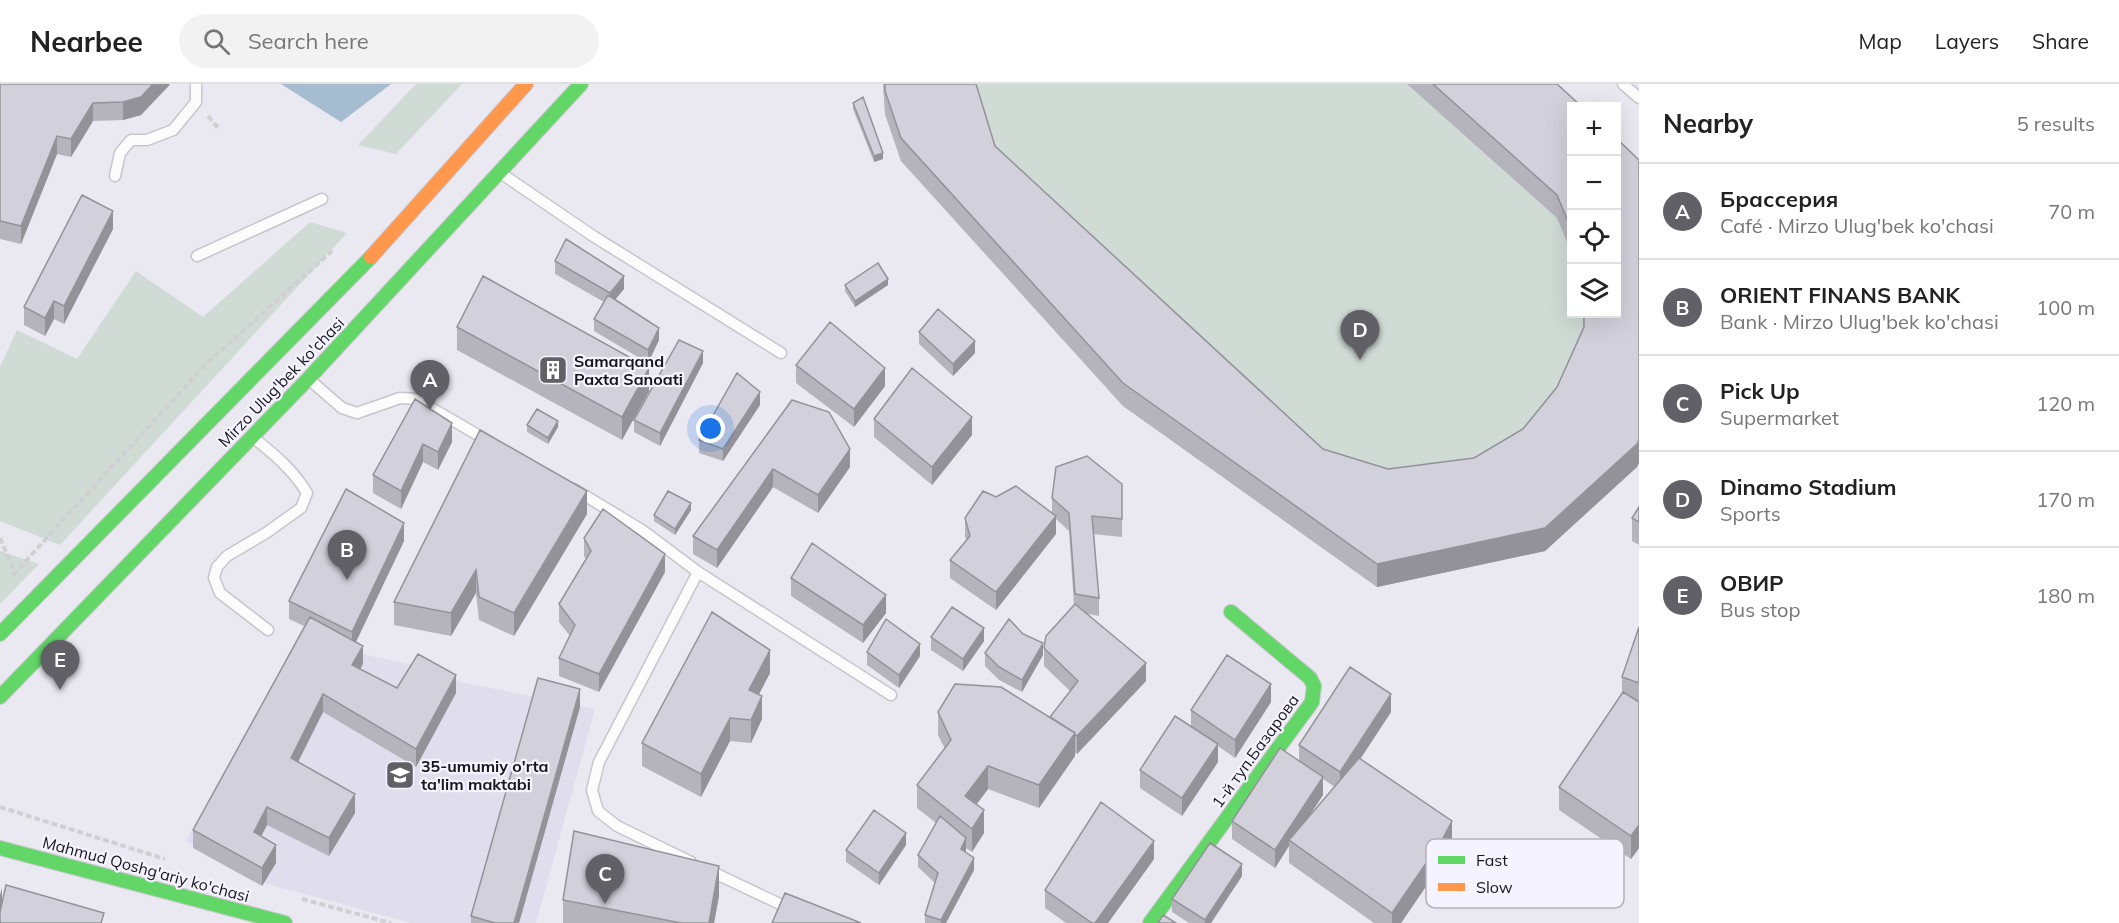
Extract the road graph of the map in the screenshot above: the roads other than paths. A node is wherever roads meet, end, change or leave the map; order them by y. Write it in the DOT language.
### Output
graph roads {
  1 [pos="196,84"];
  2 [pos="526,84"];
  3 [pos="581,84"];
  4 [pos="1623,84"];
  5 [pos="1639,98"];
  6 [pos="499,172"];
  7 [pos="115,176"];
  8 [pos="322,199"];
  9 [pos="197,256"];
  10 [pos="780,353"];
  11 [pos="308,379"];
  12 [pos="252,437"];
  13 [pos="495,445"];
  14 [pos="563,483"];
  15 [pos="698,572"];
  16 [pos="1231,612"];
  17 [pos="268,630"];
  18 [pos="0,634"];
  19 [pos="891,694"];
  20 [pos="0,697"];
  21 [pos="0,848"];
  22 [pos="784,906"];
  23 [pos="285,923"];
  24 [pos="1150,923"];
  1 -- 7 [label="lane"];
  2 -- 18 [label="main road, Mirzo Ulug'bek ko'chasi"];
  3 -- 6 [label="main road, Mirzo Ulug'bek ko'chasi"];
  4 -- 5 [label="lane"];
  6 -- 10 [label="lane"];
  6 -- 11 [label="main road, Mirzo Ulug'bek ko'chasi"];
  8 -- 9 [label="lane"];
  11 -- 12 [label="main road, Mirzo Ulug'bek ko'chasi"];
  11 -- 13 [label="lane"];
  12 -- 17 [label="lane"];
  12 -- 20 [label="main road, Mirzo Ulug'bek ko'chasi"];
  14 -- 15 [label="lane"];
  15 -- 19 [label="lane"];
  15 -- 22 [label="lane"];
  16 -- 24 [label="main road, 1-й туп.Базарова"];
  21 -- 23 [label="main road, Mahmud Qoshg'ariy ko'chasi"];
}
